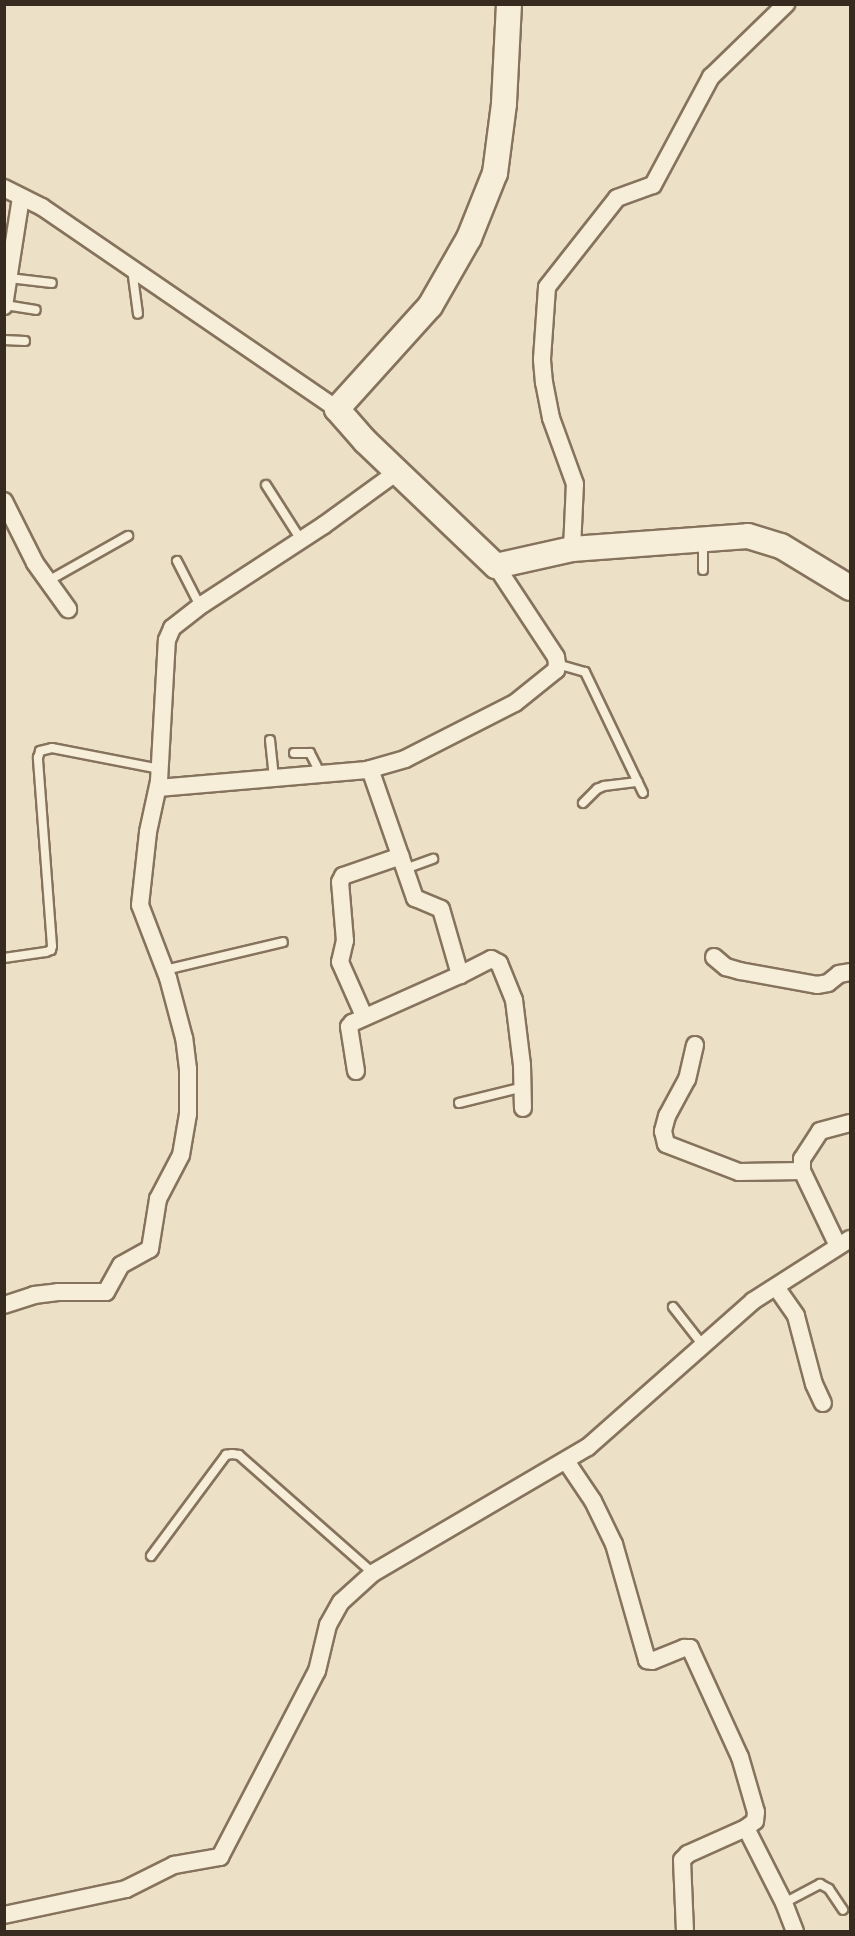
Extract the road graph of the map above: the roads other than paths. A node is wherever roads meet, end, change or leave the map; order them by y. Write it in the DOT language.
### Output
graph roads {
  1 [pos="509,4"];
  2 [pos="786,4"];
  3 [pos="4,188"];
  4 [pos="21,197"];
  5 [pos="132,269"];
  6 [pos="9,278"];
  7 [pos="52,283"];
  8 [pos="5,306"];
  9 [pos="36,310"];
  10 [pos="138,314"];
  11 [pos="4,340"];
  12 [pos="26,341"];
  13 [pos="337,409"];
  14 [pos="397,472"];
  15 [pos="266,485"];
  16 [pos="4,501"];
  17 [pos="128,536"];
  18 [pos="703,539"];
  19 [pos="301,540"];
  20 [pos="572,549"];
  21 [pos="177,561"];
  22 [pos="496,566"];
  23 [pos="703,570"];
  24 [pos="48,581"];
  25 [pos="850,588"];
  26 [pos="200,606"];
  27 [pos="68,609"];
  28 [pos="557,664"];
  29 [pos="270,740"];
  30 [pos="294,753"];
  31 [pos="160,769"];
  32 [pos="370,769"];
  33 [pos="321,775"];
  34 [pos="274,779"];
  35 [pos="638,782"];
  36 [pos="158,788"];
  37 [pos="643,793"];
  38 [pos="583,803"];
  39 [pos="433,859"];
  40 [pos="403,862"];
  41 [pos="283,942"];
  42 [pos="714,957"];
  43 [pos="4,958"];
  44 [pos="165,970"];
  45 [pos="850,972"];
  46 [pos="460,975"];
  47 [pos="364,1016"];
  48 [pos="695,1045"];
  49 [pos="356,1071"];
  50 [pos="523,1087"];
  51 [pos="459,1103"];
  52 [pos="523,1108"];
  53 [pos="850,1123"];
  54 [pos="802,1172"];
  55 [pos="844,1243"];
  56 [pos="776,1287"];
  57 [pos="4,1305"];
  58 [pos="673,1307"];
  59 [pos="702,1344"];
  60 [pos="823,1403"];
  61 [pos="566,1461"];
  62 [pos="151,1556"];
  63 [pos="373,1574"];
  64 [pos="746,1828"];
  65 [pos="784,1903"];
  66 [pos="843,1911"];
  67 [pos="4,1915"];
  68 [pos="685,1932"];
  69 [pos="795,1932"];
  1 -- 13 [label="street"];
  2 -- 20 [label="street"];
  3 -- 4 [label="street"];
  4 -- 5 [label="street"];
  4 -- 6 [label="street"];
  5 -- 10 [label="lane"];
  5 -- 13 [label="street"];
  6 -- 7 [label="lane"];
  6 -- 8 [label="street"];
  8 -- 9 [label="lane"];
  11 -- 12 [label="lane"];
  13 -- 14 [label="street"];
  14 -- 19 [label="street"];
  14 -- 22 [label="street"];
  15 -- 19 [label="lane"];
  16 -- 24 [label="street"];
  17 -- 24 [label="lane"];
  18 -- 20 [label="street"];
  18 -- 23 [label="lane"];
  18 -- 25 [label="street"];
  19 -- 26 [label="street"];
  20 -- 22 [label="street"];
  21 -- 26 [label="lane"];
  22 -- 28 [label="street"];
  24 -- 27 [label="street"];
  26 -- 31 [label="street"];
  28 -- 32 [label="street"];
  28 -- 35 [label="lane"];
  29 -- 34 [label="lane"];
  30 -- 33 [label="lane"];
  31 -- 36 [label="street"];
  31 -- 43 [label="lane"];
  32 -- 33 [label="street"];
  32 -- 40 [label="street"];
  33 -- 34 [label="street"];
  34 -- 36 [label="street"];
  35 -- 37 [label="lane"];
  35 -- 38 [label="lane"];
  36 -- 44 [label="street"];
  39 -- 40 [label="lane"];
  40 -- 46 [label="street"];
  40 -- 47 [label="street"];
  41 -- 44 [label="lane"];
  42 -- 45 [label="street"];
  44 -- 57 [label="street"];
  46 -- 47 [label="street"];
  46 -- 50 [label="street"];
  47 -- 49 [label="street"];
  48 -- 54 [label="street"];
  50 -- 51 [label="lane"];
  50 -- 52 [label="street"];
  53 -- 54 [label="street"];
  54 -- 55 [label="street"];
  55 -- 56 [label="street"];
  56 -- 59 [label="street"];
  56 -- 60 [label="street"];
  58 -- 59 [label="lane"];
  59 -- 61 [label="street"];
  61 -- 63 [label="street"];
  61 -- 64 [label="street"];
  62 -- 63 [label="lane"];
  63 -- 67 [label="street"];
  64 -- 65 [label="street"];
  64 -- 68 [label="street"];
  65 -- 66 [label="lane"];
  65 -- 69 [label="street"];
}
